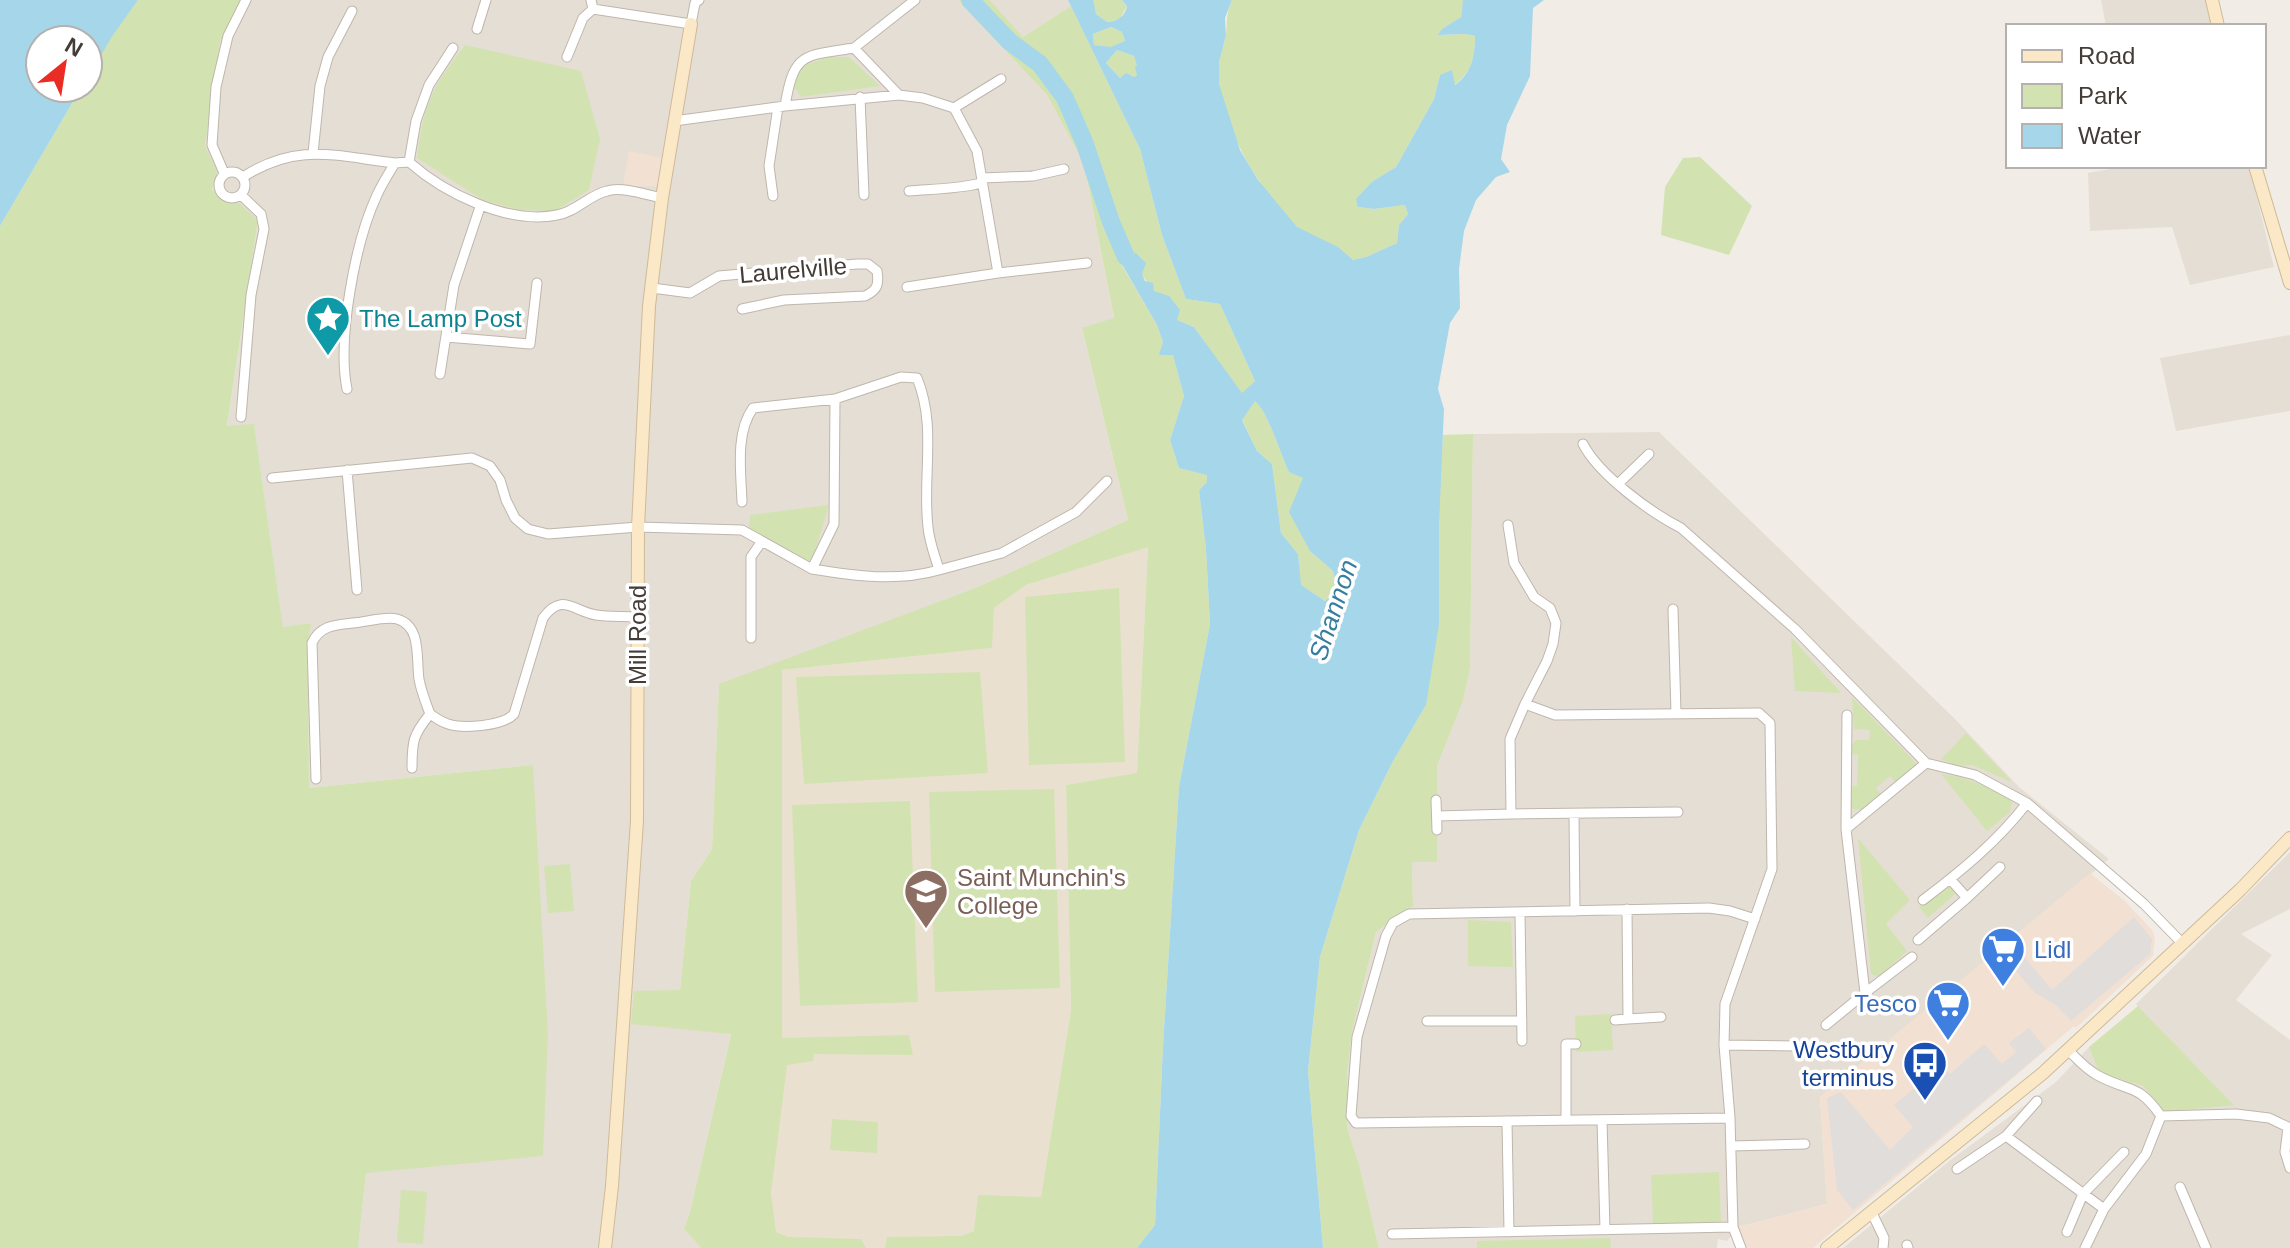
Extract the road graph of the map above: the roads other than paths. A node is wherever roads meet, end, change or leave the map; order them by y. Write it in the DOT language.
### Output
graph roads {
  1 [pos="246,0"];
  2 [pos="486,0"];
  3 [pos="699,0"];
  4 [pos="915,0"];
  5 [pos="2212,0"];
  6 [pos="592,4"];
  7 [pos="352,11"];
  8 [pos="691,24"];
  9 [pos="2218,24"];
  10 [pos="477,29"];
  11 [pos="453,48"];
  12 [pos="854,48"];
  13 [pos="567,57"];
  14 [pos="1001,79"];
  15 [pos="899,95"];
  16 [pos="860,97"];
  17 [pos="782,106"];
  18 [pos="954,108"];
  19 [pos="674,121"];
  20 [pos="313,153"];
  21 [pos="409,162"];
  22 [pos="395,163"];
  23 [pos="2256,168"];
  24 [pos="1064,169"];
  25 [pos="224,173"];
  26 [pos="243,177"];
  27 [pos="983,180"];
  28 [pos="909,191"];
  29 [pos="241,195"];
  30 [pos="864,195"];
  31 [pos="773,196"];
  32 [pos="662,198"];
  33 [pos="480,207"];
  34 [pos="1087,263"];
  35 [pos="998,273"];
  36 [pos="537,283"];
  37 [pos="2290,283"];
  38 [pos="907,287"];
  39 [pos="652,288"];
  40 [pos="742,309"];
  41 [pos="446,337"];
  42 [pos="440,374"];
  43 [pos="347,389"];
  44 [pos="835,399"];
  45 [pos="241,417"];
  46 [pos="1583,444"];
  47 [pos="1649,454"];
  48 [pos="347,470"];
  49 [pos="272,478"];
  50 [pos="1107,481"];
  51 [pos="1619,483"];
  52 [pos="742,502"];
  53 [pos="1508,525"];
  54 [pos="638,527"];
  55 [pos="762,541"];
  56 [pos="812,569"];
  57 [pos="939,570"];
  58 [pos="357,590"];
  59 [pos="1673,609"];
  60 [pos="636,617"];
  61 [pos="751,638"];
  62 [pos="1525,704"];
  63 [pos="1676,713"];
  64 [pos="430,714"];
  65 [pos="1847,715"];
  66 [pos="1926,763"];
  67 [pos="412,768"];
  68 [pos="316,779"];
  69 [pos="1436,800"];
  70 [pos="2027,803"];
  71 [pos="1678,812"];
  72 [pos="1511,814"];
  73 [pos="1574,814"];
  74 [pos="1437,816"];
  75 [pos="1846,829"];
  76 [pos="1437,830"];
  77 [pos="2290,838"];
  78 [pos="2000,867"];
  79 [pos="1950,879"];
  80 [pos="1967,898"];
  81 [pos="1923,900"];
  82 [pos="1627,909"];
  83 [pos="1575,911"];
  84 [pos="1520,913"];
  85 [pos="1755,919"];
  86 [pos="1918,940"];
  87 [pos="2183,944"];
  88 [pos="1912,957"];
  89 [pos="1865,993"];
  90 [pos="1661,1017"];
  91 [pos="1628,1019"];
  92 [pos="1615,1020"];
  93 [pos="1427,1021"];
  94 [pos="1522,1021"];
  95 [pos="1826,1025"];
  96 [pos="1522,1041"];
  97 [pos="1576,1044"];
  98 [pos="1724,1045"];
  99 [pos="1798,1046"];
  100 [pos="2068,1050"];
  101 [pos="2037,1101"];
  102 [pos="2161,1116"];
  103 [pos="1730,1118"];
  104 [pos="1566,1120"];
  105 [pos="1602,1120"];
  106 [pos="1507,1121"];
  107 [pos="2289,1128"];
  108 [pos="2006,1136"];
  109 [pos="1805,1144"];
  110 [pos="1731,1146"];
  111 [pos="2124,1152"];
  112 [pos="2290,1168"];
  113 [pos="1957,1169"];
  114 [pos="2180,1187"];
  115 [pos="2083,1194"];
  116 [pos="2104,1209"];
  117 [pos="1871,1211"];
  118 [pos="1733,1227"];
  119 [pos="1605,1230"];
  120 [pos="1509,1232"];
  121 [pos="2067,1232"];
  122 [pos="1392,1234"];
  123 [pos="605,1248"];
  124 [pos="1741,1248"];
  125 [pos="1827,1248"];
  126 [pos="1883,1248"];
  127 [pos="2085,1248"];
  128 [pos="2206,1248"];
  1 -- 25 [label="street"];
  2 -- 10 [label="street"];
  3 -- 8 [label="street"];
  4 -- 12 [label="street"];
  5 -- 9 [label="street"];
  6 -- 8 [label="street"];
  6 -- 13 [label="street"];
  7 -- 20 [label="street"];
  8 -- 19 [label="street, Mill Road"];
  11 -- 21 [label="street"];
  12 -- 15 [label="street"];
  12 -- 17 [label="street"];
  14 -- 18 [label="street"];
  15 -- 16 [label="street"];
  15 -- 18 [label="street"];
  16 -- 17 [label="street"];
  16 -- 30 [label="street"];
  17 -- 19 [label="street"];
  17 -- 31 [label="street"];
  18 -- 27 [label="street"];
  19 -- 32 [label="street, Mill Road"];
  20 -- 22 [label="street"];
  20 -- 26 [label="street"];
  21 -- 22 [label="street"];
  21 -- 33 [label="street"];
  22 -- 43 [label="street"];
  23 -- 37 [label="street"];
  24 -- 27 [label="street"];
  25 -- 26 [label="street"];
  25 -- 29 [label="street"];
  26 -- 29 [label="street"];
  27 -- 28 [label="street"];
  27 -- 35 [label="street"];
  29 -- 45 [label="street"];
  32 -- 33 [label="street"];
  32 -- 39 [label="street, Mill Road"];
  33 -- 41 [label="street"];
  34 -- 35 [label="street"];
  35 -- 38 [label="street"];
  36 -- 41 [label="street"];
  39 -- 40 [label="street, Laurelville"];
  39 -- 54 [label="street, Mill Road"];
  41 -- 42 [label="street"];
  44 -- 52 [label="street"];
  44 -- 56 [label="street"];
  44 -- 57 [label="street"];
  46 -- 51 [label="street"];
  47 -- 51 [label="street"];
  48 -- 49 [label="street"];
  48 -- 54 [label="street"];
  48 -- 58 [label="street"];
  50 -- 57 [label="street"];
  51 -- 66 [label="street"];
  53 -- 62 [label="street"];
  54 -- 55 [label="street"];
  54 -- 60 [label="street, Mill Road"];
  55 -- 56 [label="street"];
  55 -- 61 [label="street"];
  56 -- 57 [label="street"];
  59 -- 63 [label="street"];
  60 -- 64 [label="street"];
  60 -- 123 [label="street, Mill Road"];
  62 -- 63 [label="street"];
  62 -- 72 [label="street"];
  63 -- 85 [label="street"];
  64 -- 67 [label="street"];
  64 -- 68 [label="street"];
  65 -- 75 [label="street"];
  66 -- 70 [label="street"];
  66 -- 75 [label="street"];
  69 -- 74 [label="street"];
  70 -- 79 [label="street"];
  70 -- 87 [label="street"];
  71 -- 73 [label="street"];
  72 -- 73 [label="street"];
  72 -- 74 [label="street"];
  73 -- 83 [label="street"];
  74 -- 76 [label="street"];
  75 -- 89 [label="street"];
  77 -- 87 [label="street"];
  78 -- 80 [label="street"];
  79 -- 80 [label="street"];
  79 -- 81 [label="street"];
  80 -- 86 [label="street"];
  82 -- 83 [label="street"];
  82 -- 85 [label="street"];
  82 -- 91 [label="street"];
  83 -- 84 [label="street"];
  84 -- 94 [label="street"];
  84 -- 106 [label="street"];
  85 -- 98 [label="street"];
  87 -- 100 [label="street"];
  88 -- 89 [label="street"];
  89 -- 95 [label="street"];
  90 -- 91 [label="street"];
  91 -- 92 [label="street"];
  93 -- 94 [label="street"];
  94 -- 96 [label="street"];
  97 -- 104 [label="street"];
  98 -- 99 [label="street"];
  98 -- 103 [label="street"];
  100 -- 102 [label="street"];
  100 -- 117 [label="street"];
  101 -- 108 [label="street"];
  102 -- 107 [label="street"];
  102 -- 116 [label="street"];
  103 -- 105 [label="street"];
  103 -- 110 [label="street"];
  104 -- 105 [label="street"];
  104 -- 106 [label="street"];
  105 -- 119 [label="street"];
  106 -- 120 [label="street"];
  107 -- 112 [label="street"];
  108 -- 113 [label="street"];
  108 -- 115 [label="street"];
  109 -- 110 [label="street"];
  110 -- 118 [label="street"];
  111 -- 115 [label="street"];
  114 -- 128 [label="street"];
  115 -- 116 [label="street"];
  115 -- 121 [label="street"];
  116 -- 127 [label="street"];
  117 -- 125 [label="street"];
  117 -- 126 [label="street"];
  118 -- 119 [label="street"];
  118 -- 124 [label="street"];
  119 -- 120 [label="street"];
  120 -- 122 [label="street"];
}
